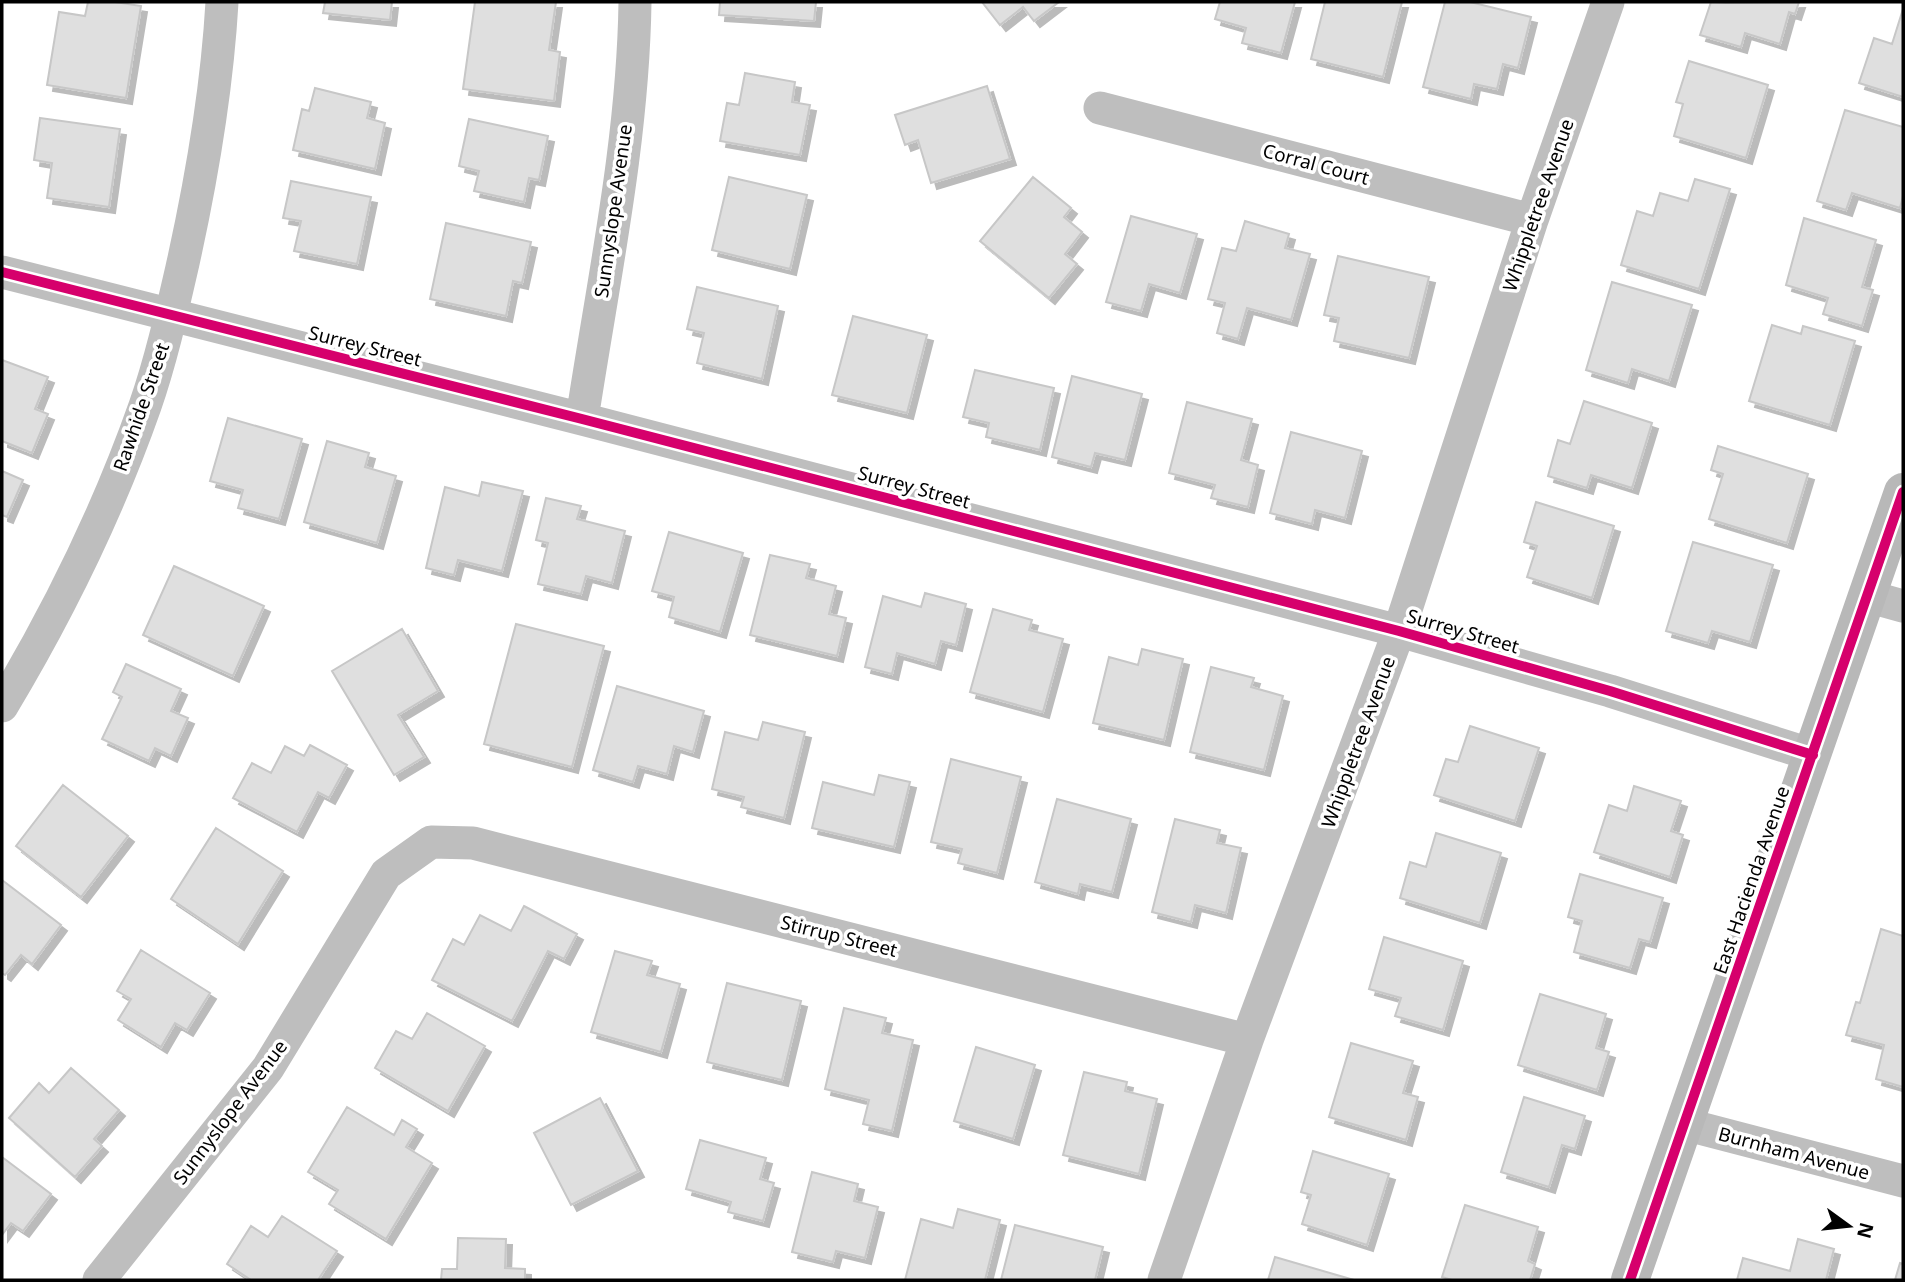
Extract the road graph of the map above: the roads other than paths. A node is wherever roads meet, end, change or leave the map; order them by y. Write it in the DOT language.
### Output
graph roads {
  1 [pos="222,2"];
  2 [pos="635,2"];
  3 [pos="1608,2"];
  4 [pos="1100,107"];
  5 [pos="1532,220"];
  6 [pos="2,272"];
  7 [pos="171,315"];
  8 [pos="582,419"];
  9 [pos="1903,492"];
  10 [pos="1867,596"];
  11 [pos="1903,606"];
  12 [pos="1399,631"];
  13 [pos="2,706"];
  14 [pos="1813,755"];
  15 [pos="430,842"];
  16 [pos="1247,1040"];
  17 [pos="1684,1124"];
  18 [pos="1903,1181"];
  19 [pos="99,1280"];
  20 [pos="1164,1280"];
  21 [pos="1630,1280"];
  1 -- 7 [label="street, Rawhide Street"];
  2 -- 8 [label="street, Sunnyslope Avenue"];
  3 -- 5 [label="street, Whippletree Avenue"];
  4 -- 5 [label="street, Corral Court"];
  5 -- 12 [label="street, Whippletree Avenue"];
  6 -- 7 [label="street, Surrey Street"];
  7 -- 8 [label="street, Surrey Street"];
  7 -- 13 [label="street, Rawhide Street"];
  8 -- 12 [label="street, Surrey Street"];
  9 -- 10 [label="main road, East Hacienda Avenue"];
  10 -- 11 [label="street"];
  10 -- 14 [label="main road, East Hacienda Avenue"];
  12 -- 14 [label="street, Surrey Street"];
  12 -- 16 [label="street, Whippletree Avenue"];
  14 -- 17 [label="main road, East Hacienda Avenue"];
  15 -- 16 [label="street, Stirrup Street"];
  15 -- 19 [label="street, Sunnyslope Avenue"];
  16 -- 20 [label="street, Whippletree Avenue"];
  17 -- 18 [label="street, Burnham Avenue"];
  17 -- 21 [label="main road, East Hacienda Avenue"];
}
